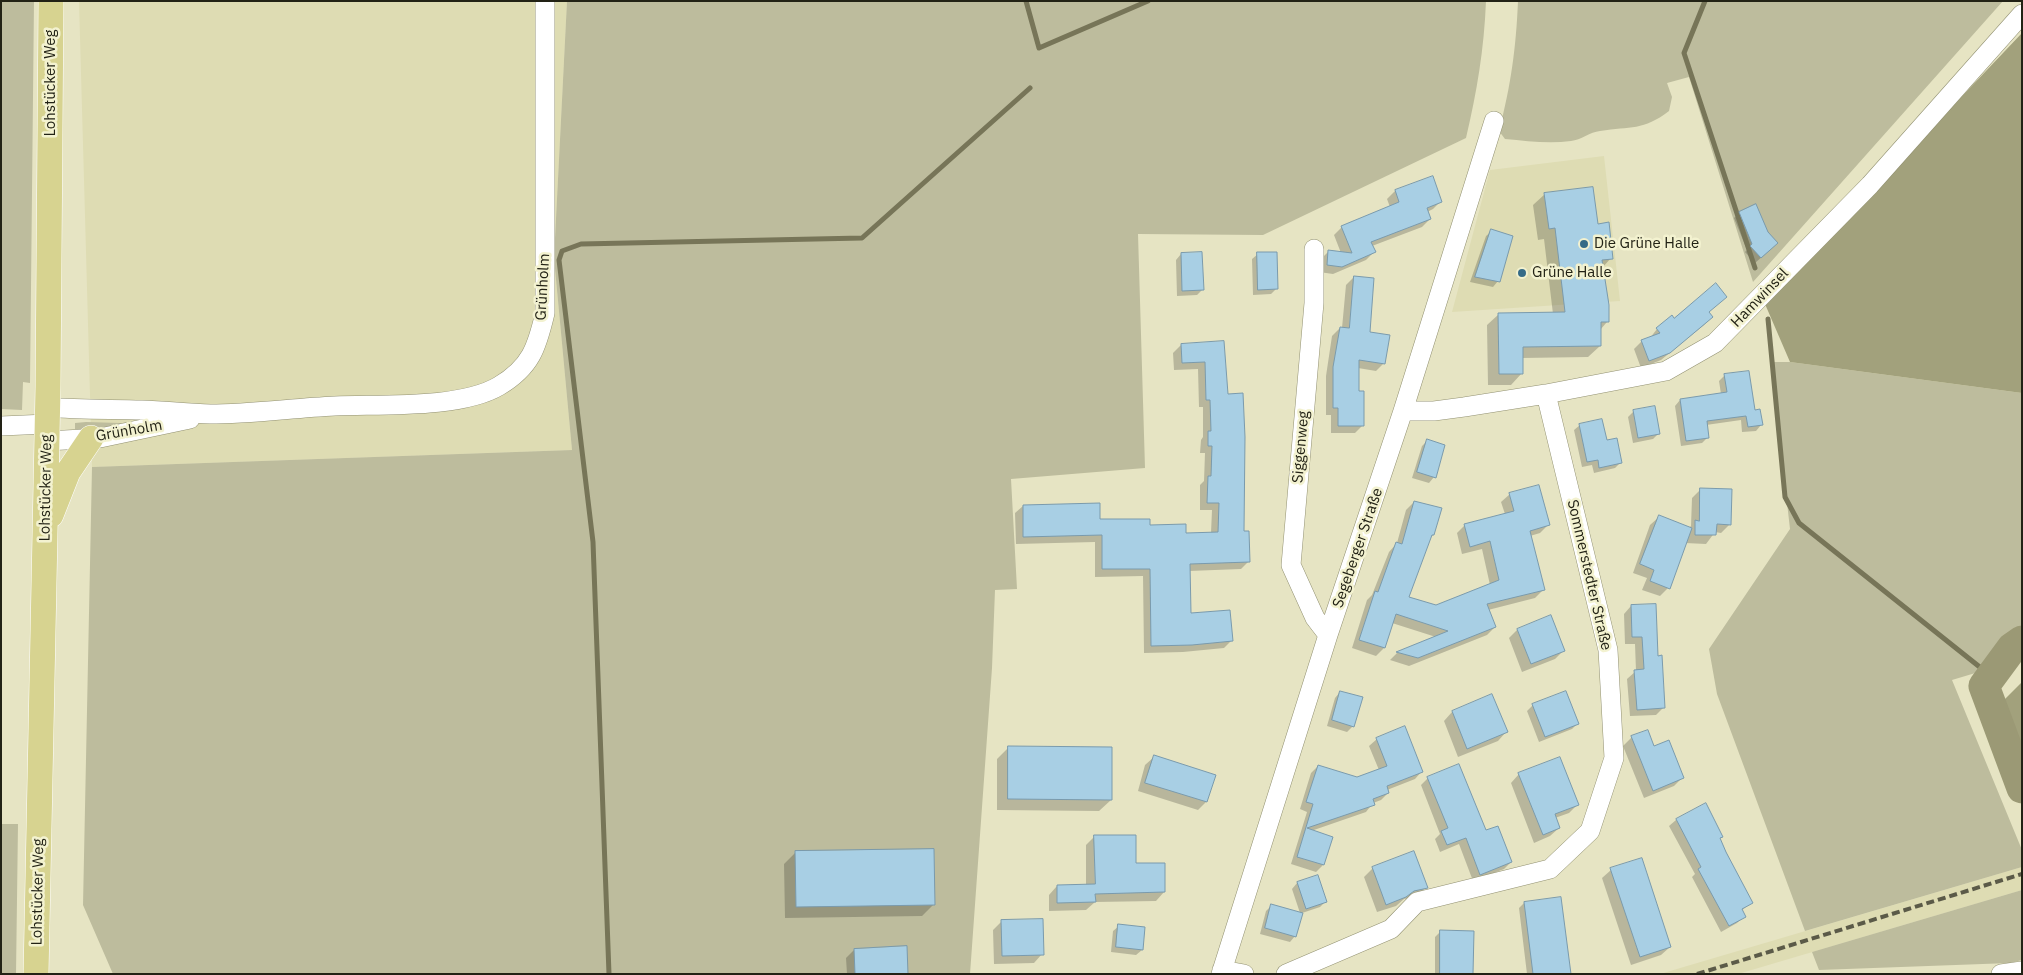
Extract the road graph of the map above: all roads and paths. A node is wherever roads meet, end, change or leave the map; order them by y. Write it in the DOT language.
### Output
graph roads {
  1 [pos="51,1"];
  2 [pos="544,1"];
  3 [pos="2022,14"];
  4 [pos="1494,121"];
  5 [pos="1314,249"];
  6 [pos="1546,394"];
  7 [pos="1403,411"];
  8 [pos="211,414"];
  9 [pos="47,424"];
  10 [pos="1,426"];
  11 [pos="90,438"];
  12 [pos="45,528"];
  13 [pos="1328,635"];
  14 [pos="2022,970"];
  15 [pos="1221,972"];
  16 [pos="36,974"];
  17 [pos="1244,974"];
  18 [pos="1286,974"];
  19 [pos="2001,974"];
  1 -- 9 [label="main road, Lohstücker Weg"];
  2 -- 8 [label="street, Grünholm"];
  3 -- 6 [label="street, Hamwinsel"];
  4 -- 7 [label="street, Segeberger Straße"];
  5 -- 13 [label="street, Siggenweg"];
  6 -- 7 [label="street, Hamwinsel"];
  6 -- 18 [label="street, Sommerstedter Straße"];
  7 -- 13 [label="street, Segeberger Straße"];
  8 -- 9 [label="street, Grünholm"];
  8 -- 11 [label="street, Grünholm"];
  9 -- 10 [label="street"];
  9 -- 11 [label="street, Grünholm"];
  9 -- 12 [label="main road, Lohstücker Weg"];
  11 -- 12 [label="main road"];
  12 -- 16 [label="main road, Lohstücker Weg"];
  13 -- 15 [label="street, Segeberger Straße"];
  14 -- 19 [label="street"];
  15 -- 17 [label="street"];
}
